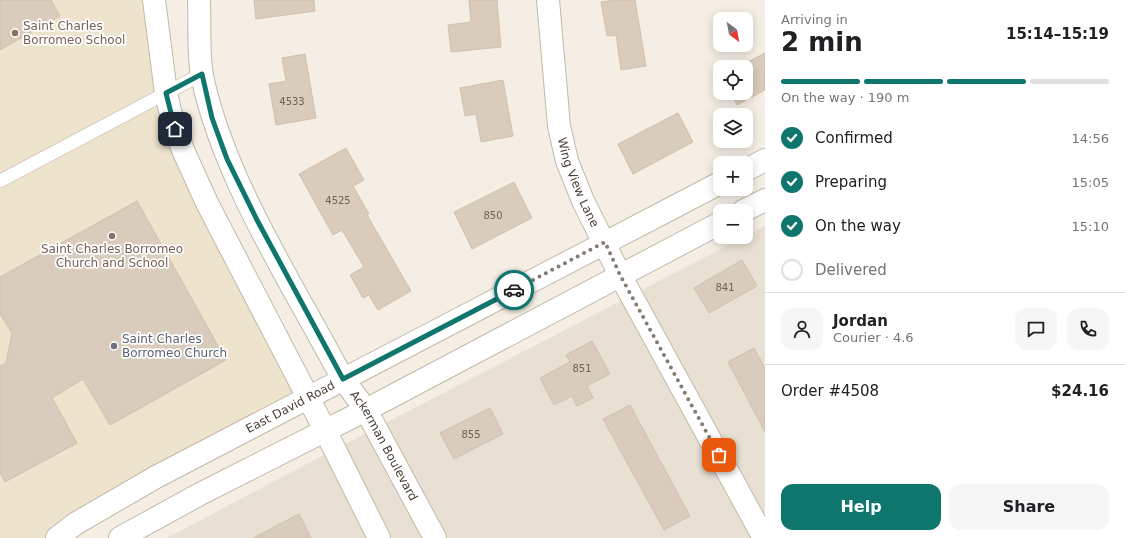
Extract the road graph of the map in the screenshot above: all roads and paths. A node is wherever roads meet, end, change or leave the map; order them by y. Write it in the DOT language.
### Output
graph roads {
  1 [pos="154,0"];
  2 [pos="199,0"];
  3 [pos="548,0"];
  4 [pos="202,74"];
  5 [pos="166,93"];
  6 [pos="765,160"];
  7 [pos="753,166"];
  8 [pos="0,181"];
  9 [pos="713,187"];
  10 [pos="765,200"];
  11 [pos="753,206"];
  12 [pos="713,227"];
  13 [pos="605,242"];
  14 [pos="620,275"];
  15 [pos="343,379"];
  16 [pos="309,397"];
  17 [pos="366,410"];
  18 [pos="326,430"];
  19 [pos="57,538"];
  20 [pos="120,538"];
  21 [pos="379,538"];
  22 [pos="435,538"];
  23 [pos="764,538"];
  1 -- 5 [label="street"];
  2 -- 4 [label="street, Ackerman Boulevard"];
  3 -- 13 [label="street, Wing View Lane"];
  4 -- 5 [label="lane"];
  4 -- 15 [label="street, Ackerman Boulevard"];
  5 -- 8 [label="lane"];
  5 -- 16 [label="street"];
  6 -- 7 [label="street"];
  9 -- 13 [label="street, East David Road"];
  10 -- 11 [label="street"];
  12 -- 14 [label="street"];
  13 -- 14 [label="street, Wing View Lane"];
  13 -- 15 [label="street, East David Road"];
  14 -- 17 [label="street"];
  14 -- 23 [label="street, Wing View Lane"];
  15 -- 16 [label="street, East David Road"];
  15 -- 17 [label="street, Ackerman Boulevard"];
  16 -- 18 [label="street"];
  16 -- 19 [label="street, East David Road"];
  17 -- 18 [label="street"];
  17 -- 22 [label="street, Ackerman Boulevard"];
  18 -- 20 [label="street"];
  18 -- 21 [label="street"];
}
